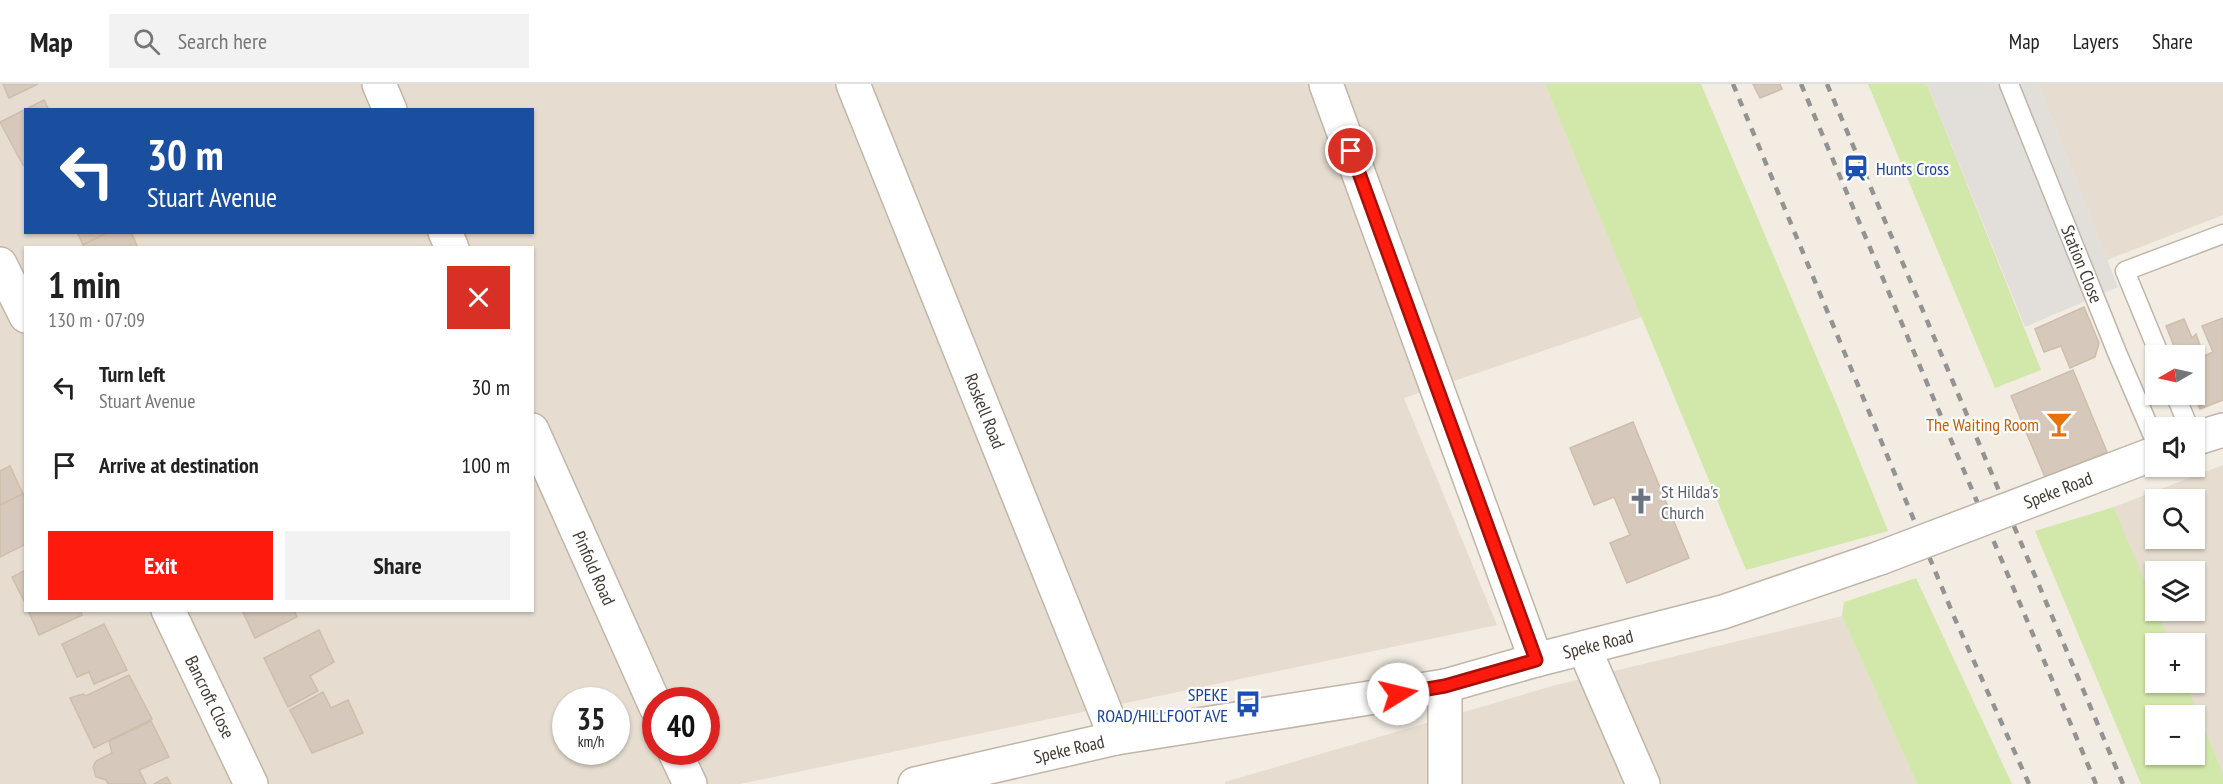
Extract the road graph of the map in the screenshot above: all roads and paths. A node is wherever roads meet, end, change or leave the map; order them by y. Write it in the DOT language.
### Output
graph roads {
  1 [pos="379,84"];
  2 [pos="853,84"];
  3 [pos="1326,84"];
  4 [pos="2009,84"];
  5 [pos="389,108"];
  6 [pos="2223,234"];
  7 [pos="0,264"];
  8 [pos="24,312"];
  9 [pos="2155,345"];
  10 [pos="2145,418"];
  11 [pos="2223,430"];
  12 [pos="534,434"];
  13 [pos="2205,436"];
  14 [pos="2145,457"];
  15 [pos="169,612"];
  16 [pos="1584,648"];
  17 [pos="1536,660"];
  18 [pos="1445,686"];
  19 [pos="647,687"];
  20 [pos="1116,738"];
  21 [pos="681,765"];
  22 [pos="251,784"];
  23 [pos="690,784"];
  24 [pos="915,784"];
  25 [pos="1445,784"];
  26 [pos="1643,784"];
  1 -- 5 [label="street"];
  2 -- 20 [label="street, Roskell Road"];
  3 -- 17 [label="street"];
  4 -- 10 [label="lane, Station Close"];
  6 -- 9 [label="lane"];
  7 -- 8 [label="street"];
  11 -- 13 [label="street"];
  12 -- 19 [label="street, Pinfold Road"];
  14 -- 16 [label="street, Speke Road, bridge"];
  15 -- 22 [label="street, Bancroft Close"];
  16 -- 17 [label="street, Speke Road"];
  16 -- 26 [label="street"];
  17 -- 18 [label="street, Speke Road"];
  18 -- 20 [label="street, Speke Road"];
  18 -- 25 [label="street"];
  20 -- 24 [label="street, Speke Road"];
  21 -- 23 [label="street"];
}
